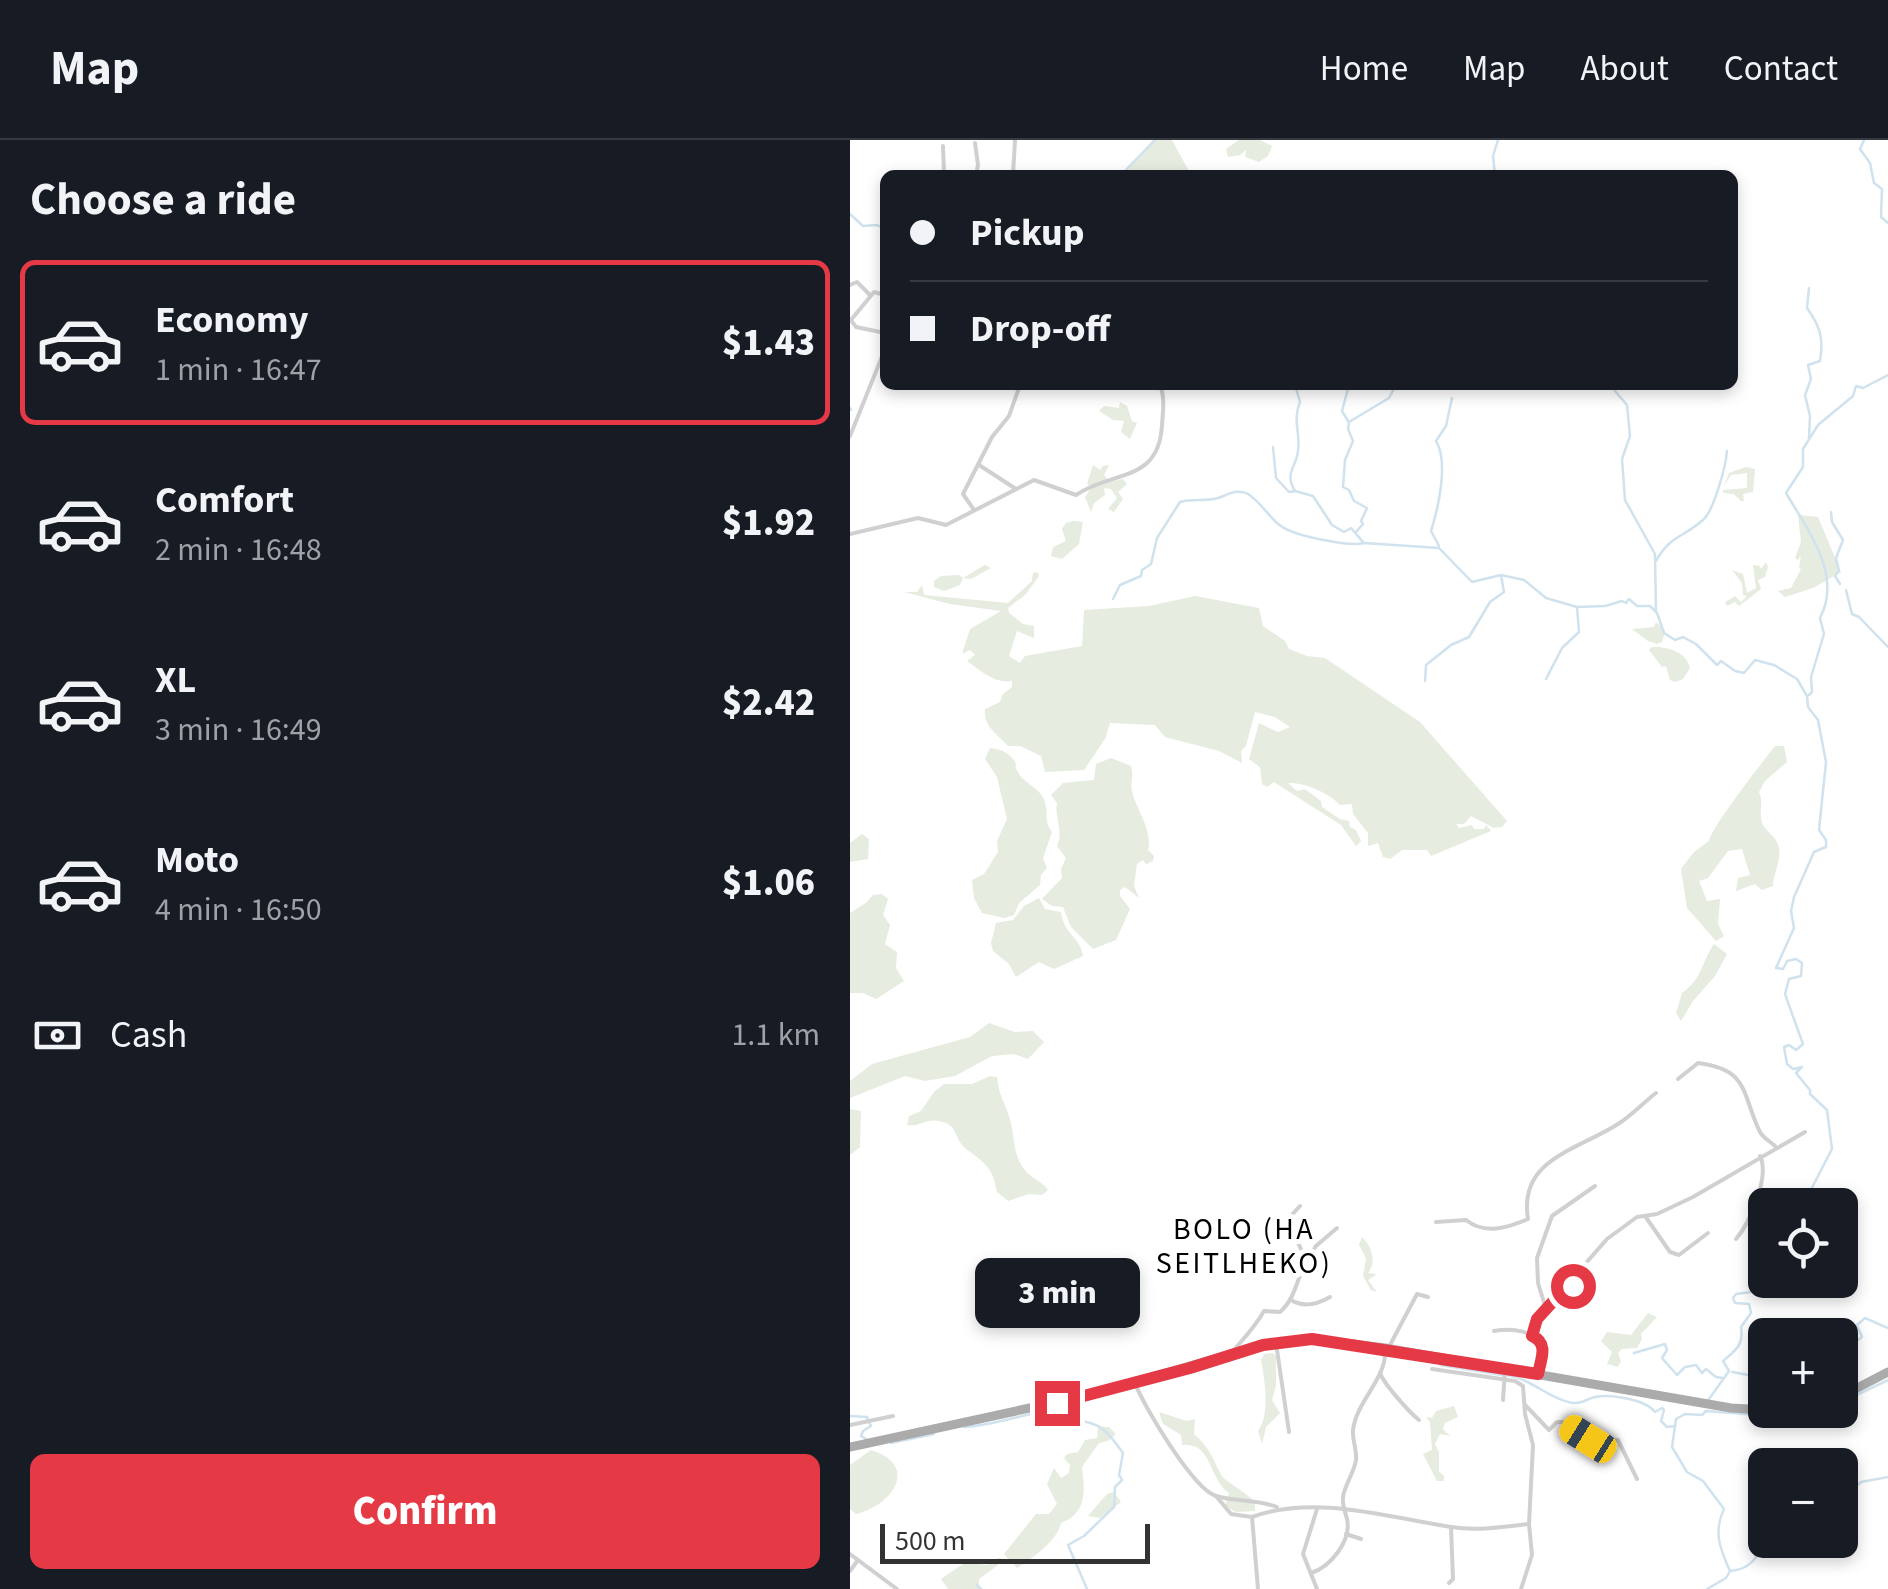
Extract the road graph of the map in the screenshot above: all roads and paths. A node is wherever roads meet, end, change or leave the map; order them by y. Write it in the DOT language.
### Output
graph roads {
  1 [pos="1014,140"];
  2 [pos="975,142"];
  3 [pos="943,146"];
  4 [pos="944,170"];
  5 [pos="977,170"];
  6 [pos="1012,170"];
  7 [pos="850,285"];
  8 [pos="880,292"];
  9 [pos="870,295"];
  10 [pos="850,320"];
  11 [pos="880,332"];
  12 [pos="880,359"];
  13 [pos="1018,390"];
  14 [pos="1162,390"];
  15 [pos="850,436"];
  16 [pos="980,464"];
  17 [pos="1016,489"];
  18 [pos="974,510"];
  19 [pos="850,534"];
  20 [pos="1678,1079"];
  21 [pos="1656,1094"];
  22 [pos="1805,1132"];
  23 [pos="1775,1146"];
  24 [pos="1760,1156"];
  25 [pos="1595,1186"];
  26 [pos="1300,1206"];
  27 [pos="1645,1216"];
  28 [pos="1436,1222"];
  29 [pos="1337,1228"];
  30 [pos="1708,1232"];
  31 [pos="1736,1239"];
  32 [pos="1306,1261"];
  33 [pos="1569,1284"];
  34 [pos="1330,1297"];
  35 [pos="1428,1297"];
  36 [pos="1598,1297"];
  37 [pos="1292,1300"];
  38 [pos="1546,1309"];
  39 [pos="1494,1331"];
  40 [pos="1532,1336"];
  41 [pos="1276,1342"];
  42 [pos="1385,1348"];
  43 [pos="1233,1354"];
  44 [pos="1432,1369"];
  45 [pos="1888,1372"];
  46 [pos="1380,1373"];
  47 [pos="1504,1374"];
  48 [pos="1538,1374"];
  49 [pos="1135,1383"];
  50 [pos="1858,1387"];
  51 [pos="1503,1400"];
  52 [pos="1525,1405"];
  53 [pos="1748,1409"];
  54 [pos="893,1416"];
  55 [pos="1419,1420"];
  56 [pos="850,1425"];
  57 [pos="1289,1432"];
  58 [pos="850,1446"];
  59 [pos="1637,1479"];
  60 [pos="1216,1496"];
  61 [pos="1277,1507"];
  62 [pos="1317,1507"];
  63 [pos="1342,1509"];
  64 [pos="1252,1516"];
  65 [pos="1529,1524"];
  66 [pos="1452,1527"];
  67 [pos="1346,1534"];
  68 [pos="1361,1539"];
  69 [pos="850,1554"];
  70 [pos="858,1560"];
  71 [pos="850,1571"];
  72 [pos="1311,1573"];
  73 [pos="1450,1583"];
  74 [pos="896,1589"];
  75 [pos="1258,1589"];
  76 [pos="1318,1589"];
  77 [pos="1521,1589"];
  1 -- 6 [label="street"];
  2 -- 5 [label="street"];
  3 -- 4 [label="street"];
  7 -- 9 [label="street"];
  8 -- 9 [label="street"];
  9 -- 10 [label="street"];
  10 -- 11 [label="street"];
  12 -- 15 [label="street"];
  13 -- 16 [label="street"];
  14 -- 17 [label="street"];
  16 -- 17 [label="street"];
  16 -- 18 [label="street"];
  17 -- 18 [label="street"];
  18 -- 19 [label="street"];
  20 -- 23 [label="street"];
  21 -- 28 [label="street"];
  22 -- 23 [label="street"];
  23 -- 24 [label="street"];
  24 -- 27 [label="street"];
  24 -- 31 [label="street"];
  25 -- 38 [label="street"];
  26 -- 32 [label="street"];
  27 -- 30 [label="street"];
  27 -- 33 [label="street"];
  29 -- 32 [label="street"];
  32 -- 37 [label="street"];
  33 -- 36 [label="street"];
  33 -- 38 [label="street"];
  34 -- 37 [label="street"];
  35 -- 42 [label="street"];
  37 -- 43 [label="street"];
  38 -- 40 [label="street"];
  39 -- 40 [label="street"];
  40 -- 48 [label="street"];
  41 -- 42 [label="main road"];
  41 -- 43 [label="main road"];
  41 -- 57 [label="street"];
  42 -- 46 [label="street"];
  42 -- 47 [label="main road"];
  43 -- 49 [label="main road"];
  44 -- 47 [label="street"];
  45 -- 50 [label="main road"];
  46 -- 55 [label="street"];
  46 -- 63 [label="street"];
  47 -- 48 [label="main road"];
  47 -- 51 [label="street"];
  47 -- 52 [label="street"];
  48 -- 53 [label="main road"];
  49 -- 58 [label="main road"];
  49 -- 60 [label="street"];
  52 -- 59 [label="street"];
  52 -- 65 [label="street"];
  54 -- 56 [label="street"];
  60 -- 61 [label="street"];
  60 -- 64 [label="street"];
  61 -- 62 [label="street"];
  61 -- 64 [label="street"];
  62 -- 63 [label="street"];
  62 -- 72 [label="street"];
  63 -- 66 [label="street"];
  63 -- 67 [label="street"];
  64 -- 75 [label="street"];
  65 -- 66 [label="street"];
  65 -- 77 [label="street"];
  66 -- 73 [label="street"];
  67 -- 68 [label="street"];
  67 -- 72 [label="street"];
  69 -- 70 [label="street"];
  70 -- 71 [label="street"];
  70 -- 74 [label="street"];
  72 -- 76 [label="street"];
}
